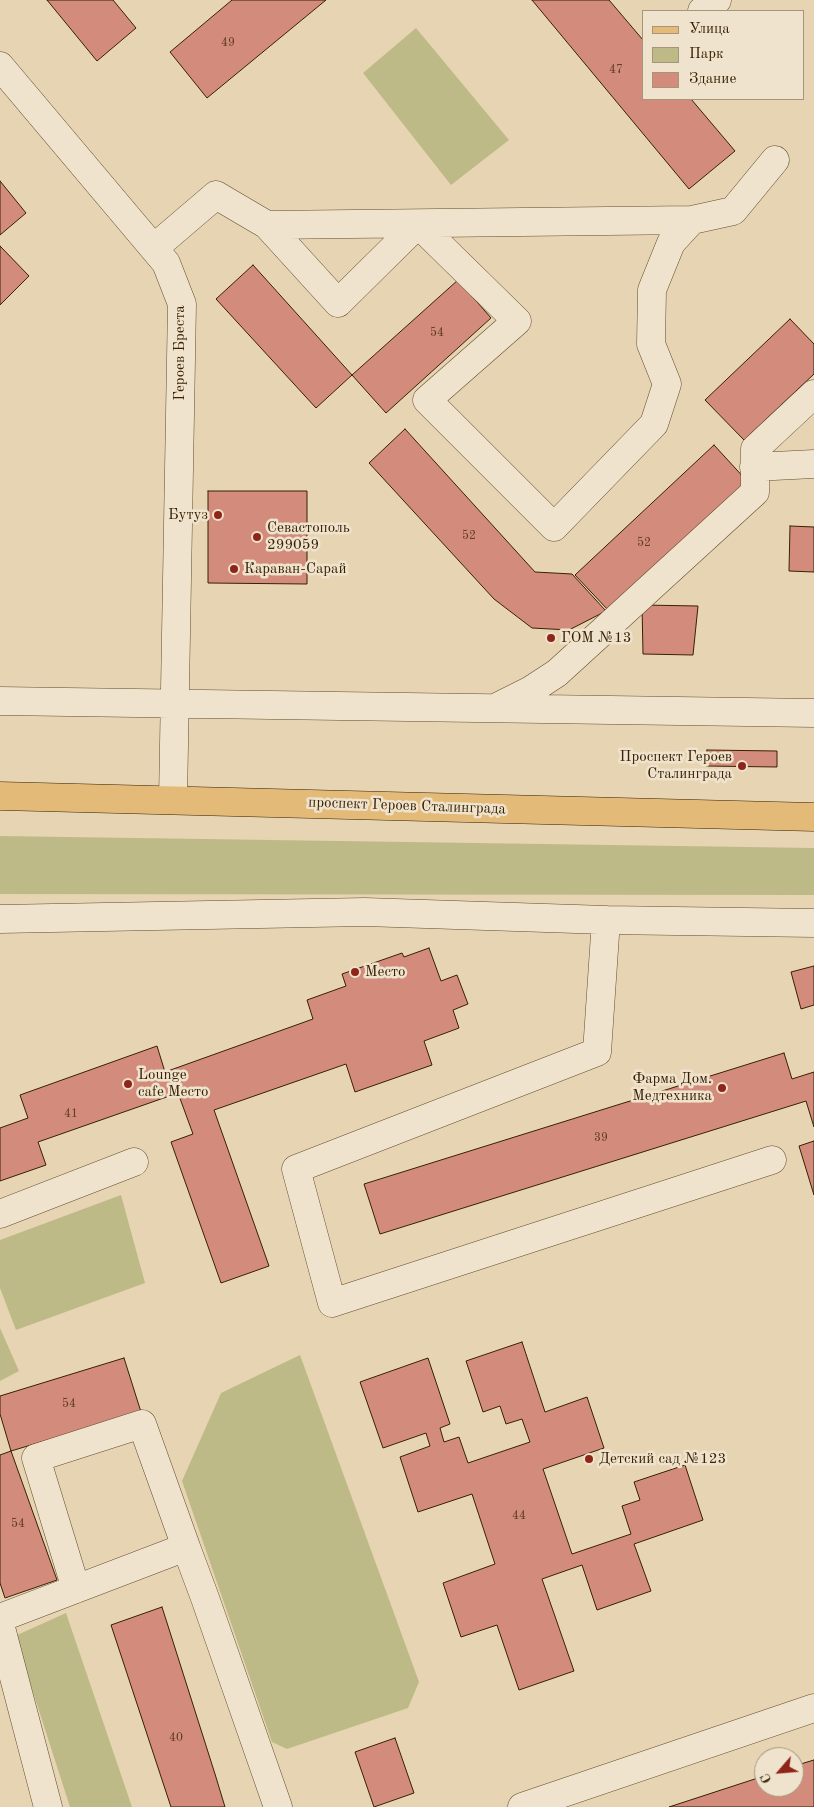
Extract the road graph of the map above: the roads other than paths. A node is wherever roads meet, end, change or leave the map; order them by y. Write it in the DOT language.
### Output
graph roads {
  1 [pos="717,0"];
  2 [pos="703,10"];
  3 [pos="0,66"];
  4 [pos="775,160"];
  5 [pos="692,220"];
  6 [pos="418,224"];
  7 [pos="267,225"];
  8 [pos="154,248"];
  9 [pos="814,394"];
  10 [pos="814,464"];
  11 [pos="754,467"];
  12 [pos="0,701"];
  13 [pos="175,704"];
  14 [pos="496,707"];
  15 [pos="814,713"];
  16 [pos="0,796"];
  17 [pos="173,800"];
  18 [pos="814,817"];
  19 [pos="0,919"];
  20 [pos="606,920"];
  21 [pos="814,923"];
  22 [pos="772,1160"];
  23 [pos="134,1162"];
  24 [pos="0,1214"];
  25 [pos="186,1547"];
  26 [pos="76,1589"];
  27 [pos="0,1618"];
  28 [pos="0,1624"];
  29 [pos="814,1708"];
  30 [pos="48,1807"];
  31 [pos="278,1807"];
  32 [pos="522,1807"];
  1 -- 2 [label="street"];
  3 -- 8 [label="street, Героев Бреста"];
  4 -- 5 [label="street"];
  5 -- 6 [label="street"];
  5 -- 6 [label="street"];
  6 -- 7 [label="street"];
  6 -- 7 [label="street"];
  7 -- 8 [label="street"];
  8 -- 13 [label="street, Героев Бреста"];
  9 -- 11 [label="street"];
  10 -- 11 [label="street"];
  11 -- 14 [label="street"];
  12 -- 13 [label="street"];
  13 -- 14 [label="street"];
  13 -- 17 [label="street, Героев Бреста"];
  14 -- 15 [label="street"];
  16 -- 17 [label="main road, проспект Героев Сталинграда"];
  17 -- 18 [label="main road, проспект Героев Сталинграда"];
  19 -- 20 [label="street"];
  20 -- 21 [label="street"];
  20 -- 22 [label="street"];
  23 -- 24 [label="street"];
  25 -- 26 [label="street"];
  25 -- 26 [label="street"];
  25 -- 31 [label="street"];
  26 -- 27 [label="street"];
  28 -- 30 [label="street"];
  29 -- 32 [label="street"];
}
